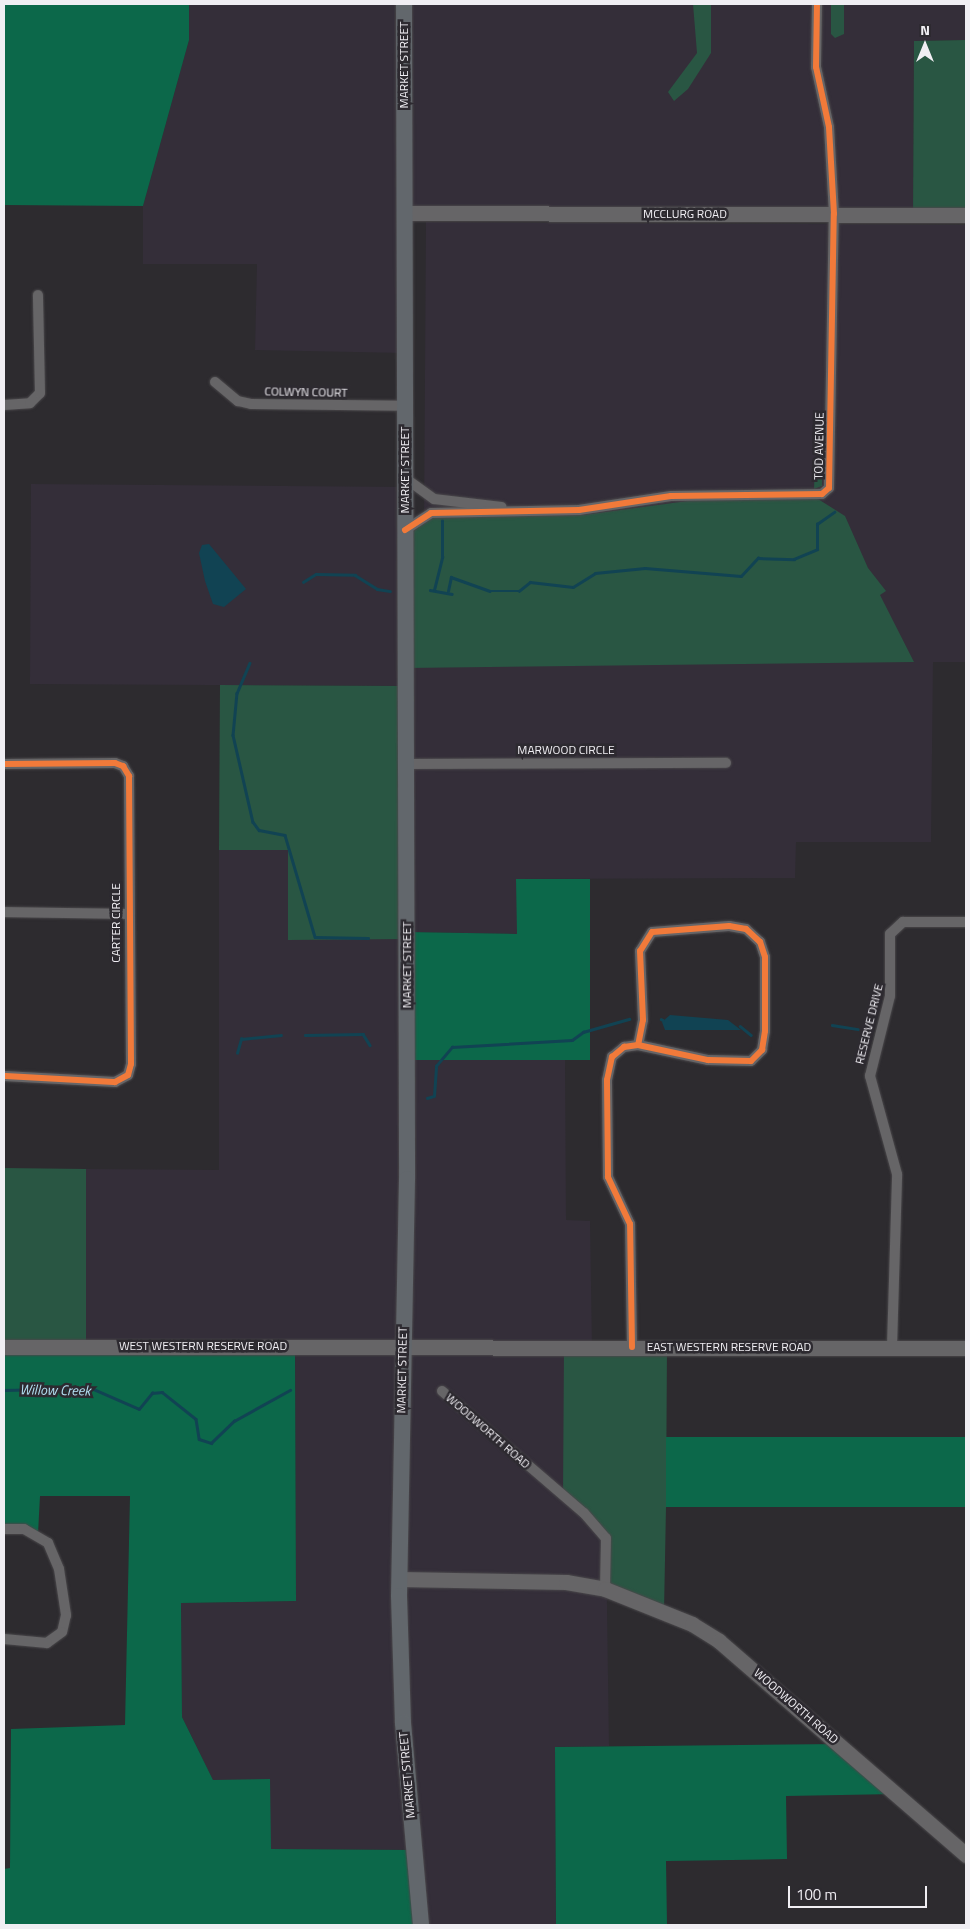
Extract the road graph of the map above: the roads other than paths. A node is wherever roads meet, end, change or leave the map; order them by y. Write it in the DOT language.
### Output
graph roads {
  1 [pos="404,4"];
  2 [pos="817,4"];
  3 [pos="404,213"];
  4 [pos="834,214"];
  5 [pos="966,215"];
  6 [pos="38,295"];
  7 [pos="215,382"];
  8 [pos="4,406"];
  9 [pos="404,406"];
  10 [pos="405,478"];
  11 [pos="517,510"];
  12 [pos="405,530"];
  13 [pos="726,763"];
  14 [pos="4,764"];
  15 [pos="406,764"];
  16 [pos="4,912"];
  17 [pos="127,914"];
  18 [pos="966,922"];
  19 [pos="638,1045"];
  20 [pos="4,1076"];
  21 [pos="402,1346"];
  22 [pos="4,1347"];
  23 [pos="632,1347"];
  24 [pos="892,1348"];
  25 [pos="966,1348"];
  26 [pos="442,1391"];
  27 [pos="4,1529"];
  28 [pos="399,1579"];
  29 [pos="605,1589"];
  30 [pos="4,1639"];
  31 [pos="966,1855"];
  32 [pos="421,1925"];
  1 -- 3 [label="main road, MARKET STREET"];
  2 -- 4 [label="street, TOD AVENUE"];
  3 -- 4 [label="main road, MCCLURG ROAD"];
  3 -- 9 [label="main road, MARKET STREET"];
  4 -- 5 [label="main road, MCCLURG ROAD"];
  4 -- 11 [label="street, TOD AVENUE"];
  6 -- 8 [label="street"];
  7 -- 9 [label="street, COLWYN COURT"];
  9 -- 10 [label="main road, MARKET STREET"];
  10 -- 11 [label="street, TOD AVENUE"];
  10 -- 12 [label="main road, MARKET STREET"];
  11 -- 12 [label="street, TOD AVENUE"];
  12 -- 15 [label="main road, MARKET STREET"];
  13 -- 15 [label="street, MARWOOD CIRCLE"];
  14 -- 17 [label="street, CARTER CIRCLE"];
  15 -- 21 [label="main road, MARKET STREET"];
  16 -- 17 [label="street"];
  17 -- 20 [label="street, CARTER CIRCLE"];
  18 -- 24 [label="street, RESERVE DRIVE"];
  19 -- 19 [label="street"];
  19 -- 23 [label="street"];
  21 -- 22 [label="main road, WEST WESTERN RESERVE ROAD"];
  21 -- 23 [label="main road, EAST WESTERN RESERVE ROAD"];
  21 -- 28 [label="main road, MARKET STREET"];
  23 -- 24 [label="main road, EAST WESTERN RESERVE ROAD"];
  24 -- 25 [label="main road, EAST WESTERN RESERVE ROAD"];
  26 -- 29 [label="street, WOODWORTH ROAD"];
  27 -- 30 [label="street"];
  28 -- 29 [label="main road, WOODWORTH ROAD"];
  28 -- 32 [label="main road, MARKET STREET"];
  29 -- 31 [label="main road, WOODWORTH ROAD"];
}
